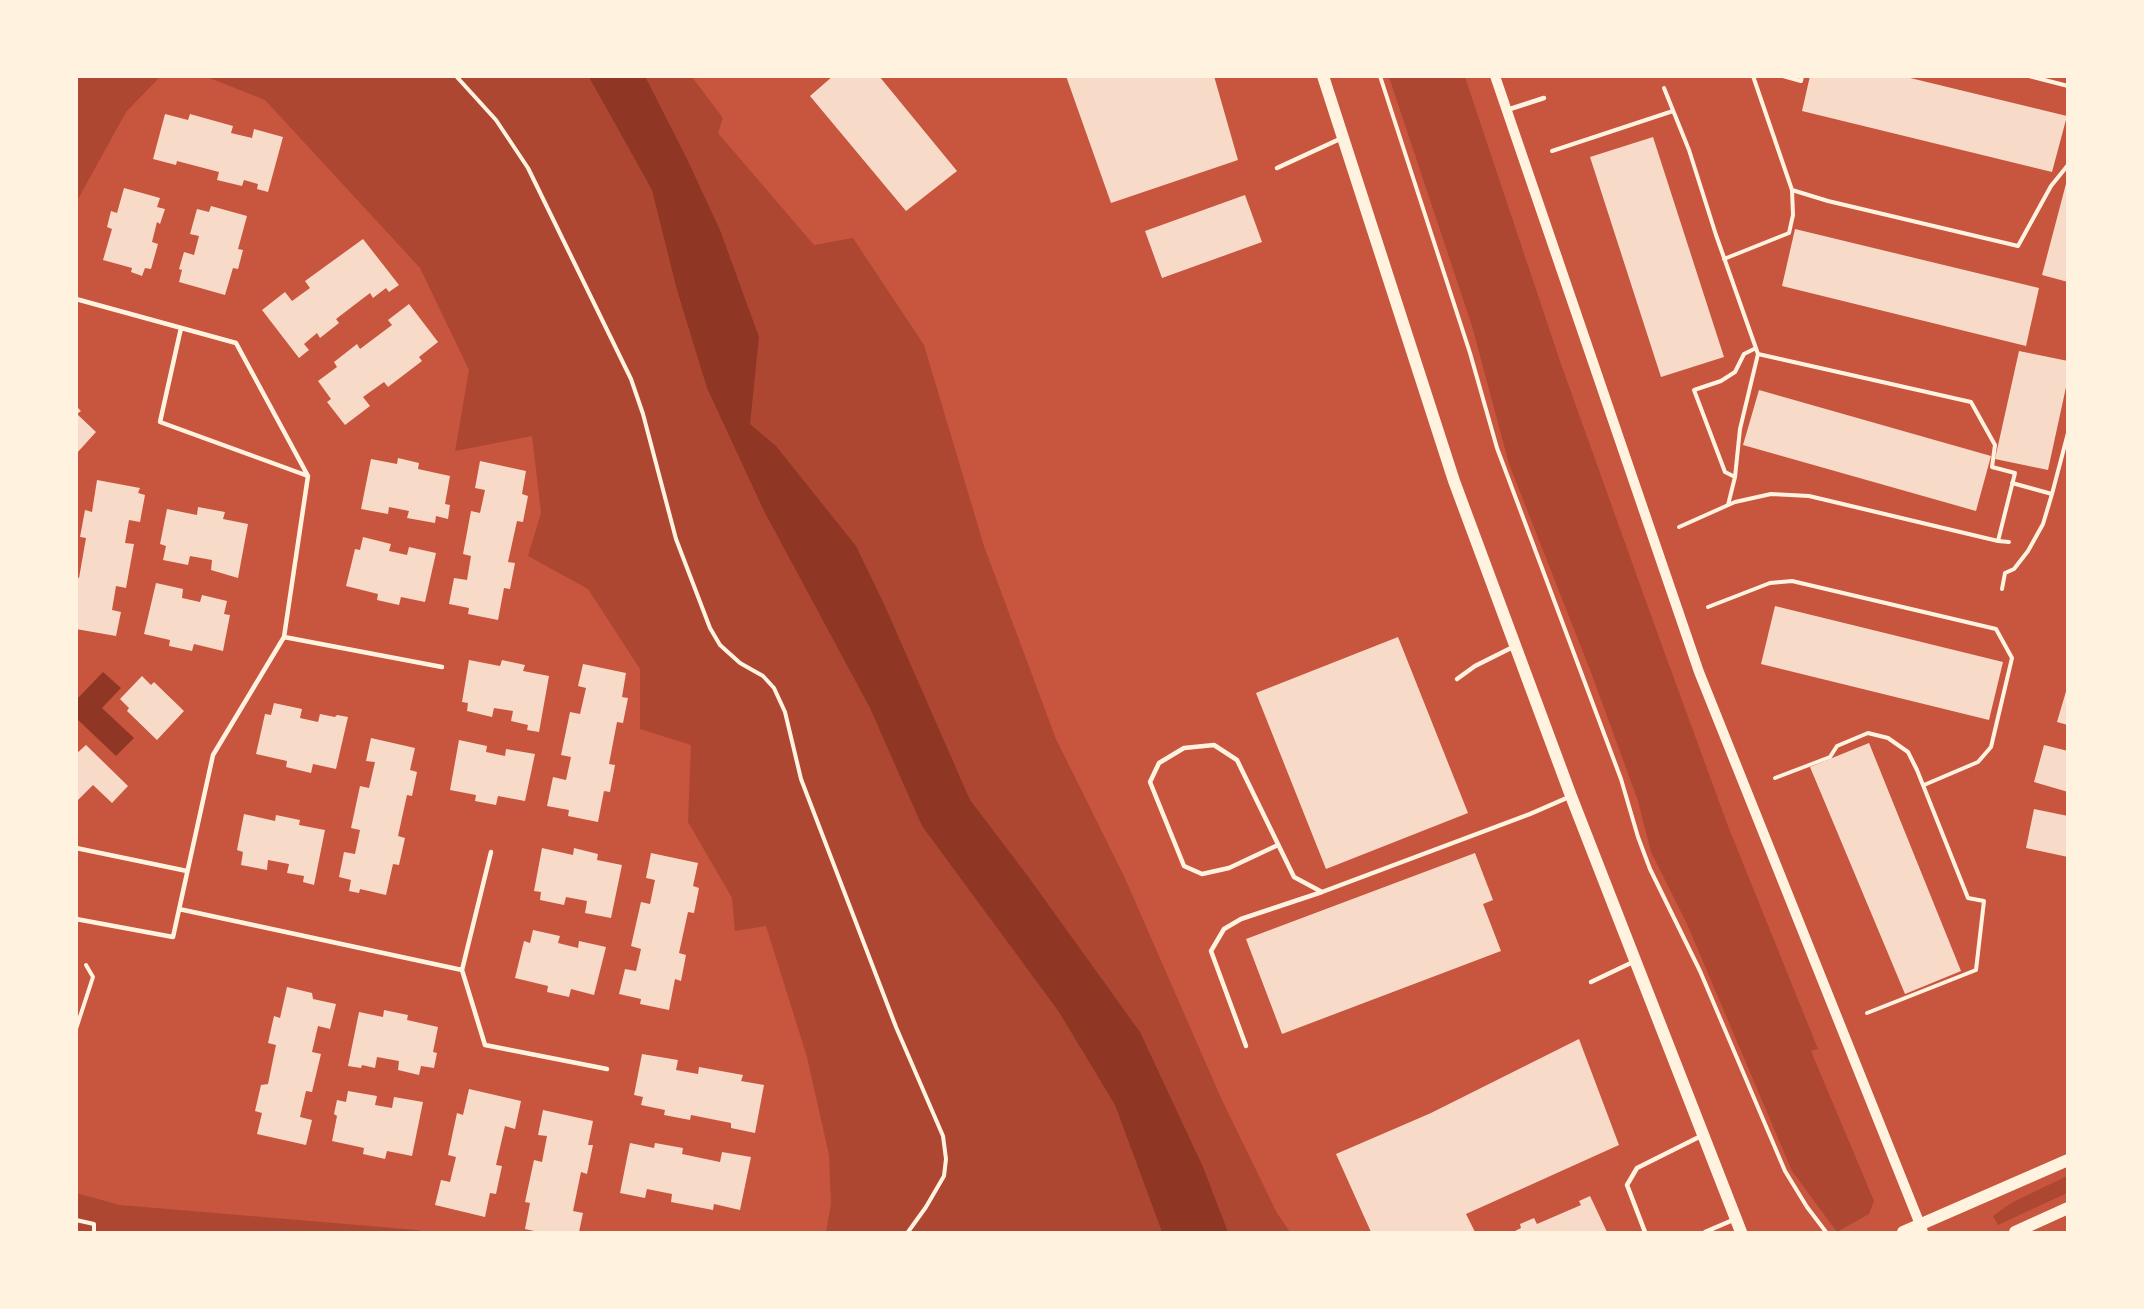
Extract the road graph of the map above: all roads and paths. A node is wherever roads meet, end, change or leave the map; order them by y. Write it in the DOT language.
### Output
graph roads {
  1 [pos="456,76"];
  2 [pos="1323,76"];
  3 [pos="1380,76"];
  4 [pos="1495,76"];
  5 [pos="1753,76"];
  6 [pos="1783,76"];
  7 [pos="1802,76"];
  8 [pos="2029,76"];
  9 [pos="2067,86"];
  10 [pos="1664,88"];
  11 [pos="1544,98"];
  12 [pos="1506,110"];
  13 [pos="1673,111"];
  14 [pos="1343,138"];
  15 [pos="1552,151"];
  16 [pos="2067,165"];
  17 [pos="1276,168"];
  18 [pos="1792,190"];
  19 [pos="1724,259"];
  20 [pos="76,298"];
  21 [pos="181,328"];
  22 [pos="1757,351"];
  23 [pos="2067,433"];
  24 [pos="308,476"];
  25 [pos="1735,477"];
  26 [pos="2012,483"];
  27 [pos="2052,494"];
  28 [pos="1728,505"];
  29 [pos="1679,527"];
  30 [pos="1998,541"];
  31 [pos="2008,542"];
  32 [pos="2002,589"];
  33 [pos="1708,607"];
  34 [pos="284,637"];
  35 [pos="1515,646"];
  36 [pos="442,667"];
  37 [pos="1457,679"];
  38 [pos="1775,778"];
  39 [pos="1924,786"];
  40 [pos="1571,796"];
  41 [pos="1278,845"];
  42 [pos="76,848"];
  43 [pos="491,852"];
  44 [pos="187,871"];
  45 [pos="1323,892"];
  46 [pos="179,909"];
  47 [pos="76,919"];
  48 [pos="1636,961"];
  49 [pos="86,965"];
  50 [pos="462,970"];
  51 [pos="1591,982"];
  52 [pos="1867,1013"];
  53 [pos="76,1029"];
  54 [pos="1246,1046"];
  55 [pos="607,1069"];
  56 [pos="1704,1135"];
  57 [pos="2067,1160"];
  58 [pos="2067,1208"];
  59 [pos="1736,1218"];
  60 [pos="76,1220"];
  61 [pos="1922,1229"];
  62 [pos="94,1233"];
  63 [pos="908,1233"];
  64 [pos="1645,1233"];
  65 [pos="1706,1233"];
  66 [pos="1741,1233"];
  67 [pos="1826,1233"];
  68 [pos="1903,1233"];
  69 [pos="2015,1233"];
  1 -- 63 [label="path"];
  2 -- 14 [label="main road"];
  3 -- 67 [label="path"];
  4 -- 12 [label="street"];
  5 -- 18 [label="path"];
  6 -- 7 [label="path"];
  8 -- 9 [label="path"];
  10 -- 13 [label="path"];
  11 -- 12 [label="lane"];
  12 -- 61 [label="street"];
  13 -- 15 [label="path"];
  13 -- 19 [label="path"];
  14 -- 17 [label="lane"];
  14 -- 35 [label="main road"];
  16 -- 18 [label="path"];
  18 -- 19 [label="path"];
  19 -- 22 [label="path"];
  20 -- 21 [label="lane"];
  21 -- 24 [label="lane"];
  21 -- 24 [label="lane"];
  22 -- 25 [label="path"];
  22 -- 25 [label="path"];
  22 -- 26 [label="path"];
  23 -- 27 [label="path"];
  24 -- 34 [label="lane"];
  25 -- 28 [label="path"];
  26 -- 27 [label="path"];
  26 -- 30 [label="path"];
  27 -- 32 [label="path"];
  28 -- 29 [label="path"];
  28 -- 30 [label="path"];
  30 -- 31 [label="path"];
  33 -- 39 [label="path"];
  34 -- 36 [label="lane"];
  34 -- 44 [label="lane"];
  35 -- 37 [label="lane"];
  35 -- 40 [label="main road"];
  38 -- 39 [label="path"];
  39 -- 52 [label="path"];
  40 -- 45 [label="lane"];
  40 -- 48 [label="main road"];
  41 -- 41 [label="lane"];
  41 -- 45 [label="lane"];
  42 -- 44 [label="lane"];
  43 -- 50 [label="lane"];
  44 -- 46 [label="lane"];
  45 -- 54 [label="lane"];
  46 -- 47 [label="lane"];
  46 -- 50 [label="lane"];
  48 -- 51 [label="lane"];
  48 -- 56 [label="main road"];
  49 -- 53 [label="path"];
  50 -- 55 [label="lane"];
  56 -- 59 [label="main road"];
  56 -- 64 [label="lane"];
  57 -- 61 [label="main road"];
  58 -- 69 [label="main road"];
  59 -- 65 [label="lane"];
  59 -- 66 [label="main road"];
  60 -- 62 [label="path"];
  61 -- 68 [label="main road"];
}
